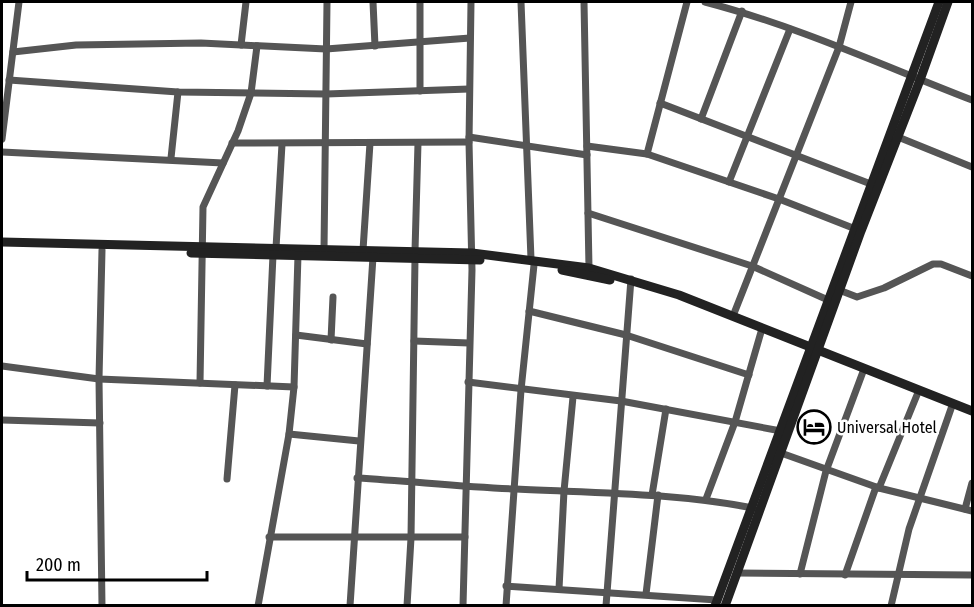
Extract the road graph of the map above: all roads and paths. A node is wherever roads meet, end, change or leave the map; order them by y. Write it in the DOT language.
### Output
graph roads {
  1 [pos="19,2"];
  2 [pos="246,2"];
  3 [pos="327,2"];
  4 [pos="373,2"];
  5 [pos="420,2"];
  6 [pos="471,2"];
  7 [pos="521,2"];
  8 [pos="584,2"];
  9 [pos="687,2"];
  10 [pos="705,2"];
  11 [pos="851,2"];
  12 [pos="939,2"];
  13 [pos="948,2"];
  14 [pos="742,11"];
  15 [pos="790,29"];
  16 [pos="470,38"];
  17 [pos="420,42"];
  18 [pos="241,45"];
  19 [pos="257,46"];
  20 [pos="375,46"];
  21 [pos="839,47"];
  22 [pos="326,49"];
  23 [pos="13,52"];
  24 [pos="2,68"];
  25 [pos="11,68"];
  26 [pos="917,79"];
  27 [pos="9,80"];
  28 [pos="469,89"];
  29 [pos="420,91"];
  30 [pos="178,92"];
  31 [pos="251,93"];
  32 [pos="326,94"];
  33 [pos="972,100"];
  34 [pos="660,103"];
  35 [pos="701,119"];
  36 [pos="746,136"];
  37 [pos="898,138"];
  38 [pos="2,139"];
  39 [pos="469,140"];
  40 [pos="232,143"];
  41 [pos="370,143"];
  42 [pos="418,143"];
  43 [pos="282,144"];
  44 [pos="326,144"];
  45 [pos="527,144"];
  46 [pos="587,146"];
  47 [pos="2,152"];
  48 [pos="647,154"];
  49 [pos="587,155"];
  50 [pos="798,155"];
  51 [pos="171,159"];
  52 [pos="223,163"];
  53 [pos="972,167"];
  54 [pos="729,182"];
  55 [pos="874,186"];
  56 [pos="779,199"];
  57 [pos="588,213"];
  58 [pos="853,228"];
  59 [pos="2,243"];
  60 [pos="2,248"];
  61 [pos="324,249"];
  62 [pos="102,250"];
  63 [pos="202,250"];
  64 [pos="363,250"];
  65 [pos="275,251"];
  66 [pos="415,254"];
  67 [pos="298,255"];
  68 [pos="472,256"];
  69 [pos="373,257"];
  70 [pos="533,262"];
  71 [pos="752,266"];
  72 [pos="589,268"];
  73 [pos="972,276"];
  74 [pos="630,282"];
  75 [pos="839,290"];
  76 [pos="333,297"];
  77 [pos="828,300"];
  78 [pos="529,310"];
  79 [pos="733,316"];
  80 [pos="761,332"];
  81 [pos="296,335"];
  82 [pos="626,335"];
  83 [pos="331,340"];
  84 [pos="414,341"];
  85 [pos="469,343"];
  86 [pos="367,344"];
  87 [pos="813,350"];
  88 [pos="2,366"];
  89 [pos="864,369"];
  90 [pos="749,375"];
  91 [pos="99,379"];
  92 [pos="468,382"];
  93 [pos="200,383"];
  94 [pos="234,385"];
  95 [pos="267,386"];
  96 [pos="294,387"];
  97 [pos="520,390"];
  98 [pos="919,390"];
  99 [pos="573,397"];
  100 [pos="621,401"];
  101 [pos="953,404"];
  102 [pos="666,409"];
  103 [pos="972,411"];
  104 [pos="2,420"];
  105 [pos="735,422"];
  106 [pos="100,423"];
  107 [pos="781,431"];
  108 [pos="289,434"];
  109 [pos="359,441"];
  110 [pos="781,453"];
  111 [pos="826,471"];
  112 [pos="357,478"];
  113 [pos="227,479"];
  114 [pos="412,482"];
  115 [pos="972,483"];
  116 [pos="466,485"];
  117 [pos="877,488"];
  118 [pos="513,489"];
  119 [pos="564,491"];
  120 [pos="612,494"];
  121 [pos="655,495"];
  122 [pos="920,498"];
  123 [pos="706,499"];
  124 [pos="753,508"];
  125 [pos="969,510"];
  126 [pos="269,537"];
  127 [pos="465,537"];
  128 [pos="411,538"];
  129 [pos="353,539"];
  130 [pos="737,573"];
  131 [pos="800,574"];
  132 [pos="845,575"];
  133 [pos="972,575"];
  134 [pos="898,576"];
  135 [pos="506,586"];
  136 [pos="559,589"];
  137 [pos="606,592"];
  138 [pos="646,594"];
  139 [pos="719,604"];
  140 [pos="102,606"];
  141 [pos="258,606"];
  142 [pos="350,606"];
  143 [pos="407,606"];
  144 [pos="463,606"];
  145 [pos="506,606"];
  146 [pos="606,606"];
  147 [pos="891,606"];
  1 -- 23 [label="street"];
  2 -- 18 [label="street"];
  3 -- 22 [label="street"];
  4 -- 20 [label="street"];
  5 -- 17 [label="street"];
  6 -- 16 [label="street"];
  7 -- 45 [label="street"];
  8 -- 46 [label="street"];
  9 -- 34 [label="street"];
  10 -- 14 [label="street"];
  11 -- 21 [label="street"];
  12 -- 26 [label="main road"];
  13 -- 26 [label="main road"];
  14 -- 15 [label="street"];
  14 -- 35 [label="street"];
  15 -- 21 [label="street"];
  15 -- 36 [label="street"];
  16 -- 17 [label="street"];
  16 -- 28 [label="street"];
  17 -- 20 [label="street"];
  17 -- 29 [label="street"];
  18 -- 19 [label="street"];
  18 -- 23 [label="street"];
  19 -- 22 [label="street"];
  19 -- 31 [label="street"];
  20 -- 22 [label="street"];
  21 -- 26 [label="street"];
  21 -- 50 [label="street"];
  22 -- 32 [label="street"];
  23 -- 25 [label="street"];
  24 -- 25 [label="street"];
  25 -- 27 [label="street"];
  26 -- 33 [label="street"];
  26 -- 37 [label="main road"];
  26 -- 55 [label="main road"];
  27 -- 30 [label="street"];
  27 -- 38 [label="street"];
  28 -- 29 [label="street"];
  28 -- 39 [label="street"];
  29 -- 32 [label="street"];
  30 -- 31 [label="street"];
  30 -- 51 [label="street"];
  31 -- 32 [label="street"];
  31 -- 40 [label="street"];
  32 -- 44 [label="street"];
  34 -- 35 [label="street"];
  34 -- 48 [label="street"];
  35 -- 36 [label="street"];
  36 -- 50 [label="street"];
  36 -- 54 [label="street"];
  37 -- 53 [label="street"];
  37 -- 55 [label="main road"];
  39 -- 42 [label="street"];
  39 -- 45 [label="street"];
  39 -- 68 [label="street"];
  40 -- 43 [label="street"];
  40 -- 52 [label="street"];
  41 -- 42 [label="street"];
  41 -- 44 [label="street"];
  41 -- 64 [label="street"];
  42 -- 66 [label="street"];
  43 -- 44 [label="street"];
  43 -- 65 [label="street"];
  44 -- 61 [label="street"];
  45 -- 49 [label="street"];
  45 -- 70 [label="street"];
  46 -- 48 [label="street"];
  46 -- 49 [label="street"];
  47 -- 51 [label="street"];
  48 -- 54 [label="street"];
  49 -- 57 [label="street"];
  50 -- 55 [label="street"];
  50 -- 56 [label="street"];
  51 -- 52 [label="street"];
  52 -- 63 [label="street"];
  54 -- 56 [label="street"];
  55 -- 58 [label="main road"];
  55 -- 75 [label="main road"];
  56 -- 58 [label="street"];
  56 -- 71 [label="street"];
  57 -- 71 [label="street"];
  57 -- 72 [label="street"];
  58 -- 77 [label="main road"];
  59 -- 63 [label="main road"];
  60 -- 62 [label="main road"];
  61 -- 64 [label="main road"];
  61 -- 65 [label="main road"];
  62 -- 63 [label="main road"];
  62 -- 91 [label="street"];
  63 -- 65 [label="main road"];
  63 -- 93 [label="street"];
  64 -- 66 [label="main road"];
  65 -- 67 [label="main road"];
  65 -- 95 [label="street"];
  66 -- 68 [label="main road"];
  66 -- 69 [label="main road"];
  66 -- 84 [label="street"];
  67 -- 69 [label="main road"];
  67 -- 81 [label="street"];
  68 -- 70 [label="main road"];
  68 -- 85 [label="street"];
  69 -- 86 [label="street"];
  70 -- 72 [label="main road"];
  70 -- 74 [label="main road"];
  70 -- 78 [label="street"];
  71 -- 77 [label="street"];
  71 -- 79 [label="street"];
  72 -- 74 [label="main road"];
  73 -- 75 [label="street"];
  74 -- 79 [label="main road"];
  74 -- 80 [label="main road"];
  74 -- 82 [label="street"];
  75 -- 87 [label="main road"];
  76 -- 83 [label="street"];
  77 -- 87 [label="main road"];
  78 -- 82 [label="street"];
  78 -- 97 [label="street"];
  79 -- 87 [label="main road"];
  80 -- 87 [label="main road"];
  80 -- 90 [label="street"];
  81 -- 83 [label="street"];
  81 -- 96 [label="street"];
  82 -- 90 [label="street"];
  82 -- 100 [label="street"];
  83 -- 86 [label="street"];
  84 -- 85 [label="street"];
  84 -- 114 [label="street"];
  85 -- 92 [label="street"];
  86 -- 109 [label="street"];
  87 -- 89 [label="main road"];
  87 -- 107 [label="main road"];
  87 -- 110 [label="main road"];
  88 -- 91 [label="street"];
  89 -- 98 [label="main road"];
  89 -- 111 [label="street"];
  90 -- 105 [label="street"];
  91 -- 93 [label="street"];
  91 -- 106 [label="street"];
  92 -- 97 [label="street"];
  92 -- 116 [label="street"];
  93 -- 94 [label="street"];
  94 -- 95 [label="street"];
  94 -- 113 [label="street"];
  95 -- 96 [label="street"];
  96 -- 108 [label="street"];
  97 -- 99 [label="street"];
  97 -- 118 [label="street"];
  98 -- 101 [label="main road"];
  98 -- 117 [label="street"];
  99 -- 100 [label="street"];
  99 -- 119 [label="street"];
  100 -- 102 [label="street"];
  100 -- 120 [label="street"];
  101 -- 103 [label="main road"];
  101 -- 122 [label="street"];
  102 -- 105 [label="street"];
  102 -- 121 [label="street"];
  104 -- 106 [label="street"];
  105 -- 107 [label="street"];
  105 -- 123 [label="street"];
  106 -- 140 [label="street"];
  107 -- 124 [label="main road"];
  108 -- 109 [label="street"];
  108 -- 126 [label="street"];
  109 -- 112 [label="street"];
  110 -- 111 [label="street"];
  110 -- 130 [label="main road"];
  111 -- 117 [label="street"];
  111 -- 131 [label="street"];
  112 -- 114 [label="street"];
  112 -- 129 [label="street"];
  114 -- 116 [label="street"];
  114 -- 128 [label="street"];
  115 -- 125 [label="street"];
  116 -- 118 [label="street"];
  116 -- 127 [label="street"];
  117 -- 122 [label="street"];
  117 -- 132 [label="street"];
  118 -- 119 [label="street"];
  118 -- 135 [label="street"];
  119 -- 120 [label="street"];
  119 -- 136 [label="street"];
  120 -- 121 [label="street"];
  120 -- 137 [label="street"];
  121 -- 123 [label="street"];
  121 -- 138 [label="street"];
  122 -- 125 [label="street"];
  122 -- 134 [label="street"];
  123 -- 124 [label="street"];
  124 -- 139 [label="main road"];
  126 -- 129 [label="street"];
  126 -- 141 [label="street"];
  127 -- 128 [label="street"];
  127 -- 144 [label="street"];
  128 -- 129 [label="street"];
  128 -- 143 [label="street"];
  129 -- 142 [label="street"];
  130 -- 131 [label="street"];
  130 -- 139 [label="main road"];
  131 -- 132 [label="street"];
  132 -- 134 [label="street"];
  133 -- 134 [label="street"];
  134 -- 147 [label="street"];
  135 -- 136 [label="street"];
  135 -- 145 [label="street"];
  136 -- 137 [label="street"];
  137 -- 138 [label="street"];
  137 -- 146 [label="street"];
  138 -- 139 [label="street"];
}
